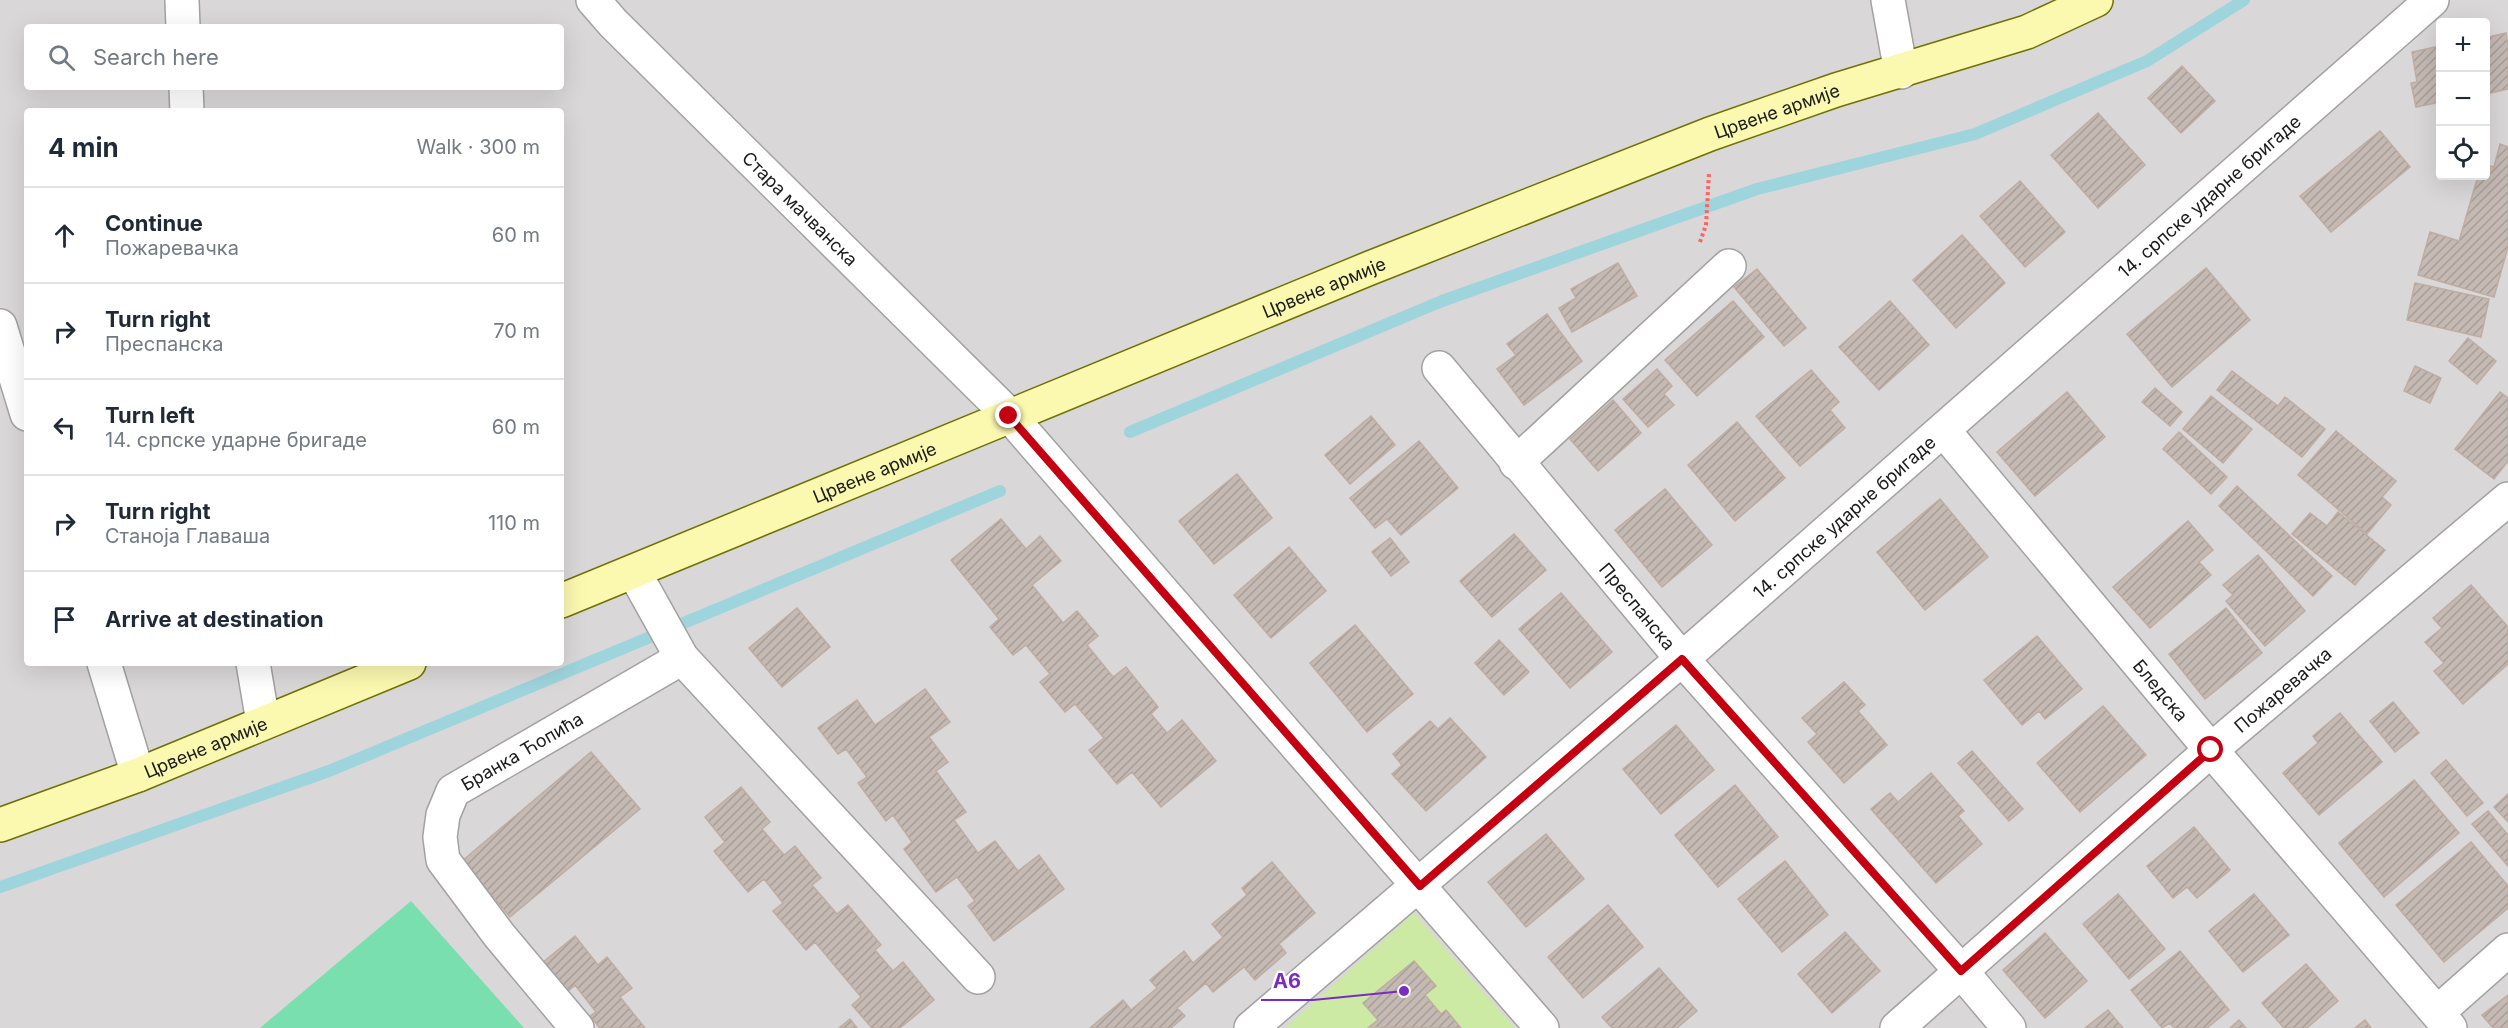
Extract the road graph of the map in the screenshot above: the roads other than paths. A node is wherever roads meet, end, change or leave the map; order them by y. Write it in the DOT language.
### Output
graph roads {
  1 [pos="1888,0"];
  2 [pos="2097,0"];
  3 [pos="2432,0"];
  4 [pos="182,1"];
  5 [pos="607,8"];
  6 [pos="183,24"];
  7 [pos="1901,72"];
  8 [pos="186,90"];
  9 [pos="187,108"];
  10 [pos="1729,266"];
  11 [pos="0,326"];
  12 [pos="1439,368"];
  13 [pos="24,404"];
  14 [pos="1009,416"];
  15 [pos="1944,430"];
  16 [pos="1516,464"];
  17 [pos="2508,499"];
  18 [pos="634,572"];
  19 [pos="564,600"];
  20 [pos="682,658"];
  21 [pos="1682,659"];
  22 [pos="105,666"];
  23 [pos="254,666"];
  24 [pos="402,666"];
  25 [pos="263,722"];
  26 [pos="2211,750"];
  27 [pos="138,775"];
  28 [pos="0,825"];
  29 [pos="1420,886"];
  30 [pos="2508,950"];
  31 [pos="1961,971"];
  32 [pos="978,977"];
  33 [pos="2444,1020"];
  34 [pos="577,1028"];
  35 [pos="1251,1028"];
  36 [pos="1542,1028"];
  37 [pos="1897,1028"];
  38 [pos="2009,1028"];
  1 -- 7 [label="street"];
  2 -- 7 [label="main road, Црвене армије"];
  3 -- 15 [label="street, 14. српске ударне бригаде"];
  4 -- 6 [label="street"];
  5 -- 14 [label="street, Стара мачванска"];
  7 -- 14 [label="main road, Црвене армије"];
  8 -- 9 [label="street"];
  10 -- 16 [label="street"];
  11 -- 13 [label="street"];
  12 -- 16 [label="street, Преспанска"];
  14 -- 18 [label="main road, Црвене армије"];
  14 -- 29 [label="street, Стара мачванска"];
  15 -- 21 [label="street, 14. српске ударне бригаде"];
  15 -- 26 [label="street, Бледска"];
  16 -- 21 [label="street, Преспанска"];
  17 -- 26 [label="street, Пожаревачка"];
  18 -- 19 [label="main road, Црвене армије"];
  18 -- 20 [label="street"];
  20 -- 32 [label="street"];
  20 -- 34 [label="street, Бранка Ћопића"];
  21 -- 29 [label="street, 14. српске ударне бригаде"];
  21 -- 31 [label="street, Преспанска"];
  22 -- 27 [label="street"];
  23 -- 25 [label="street"];
  24 -- 25 [label="main road, Црвене армије"];
  25 -- 27 [label="main road, Црвене армије"];
  26 -- 31 [label="street, Пожаревачка"];
  26 -- 33 [label="street, Бледска"];
  27 -- 28 [label="main road, Црвене армије"];
  29 -- 35 [label="street, 14. српске ударне бригаде"];
  29 -- 36 [label="street, Стара мачванска"];
  30 -- 33 [label="street"];
  31 -- 37 [label="street, Пожаревачка"];
  31 -- 38 [label="street, Преспанска"];
}
